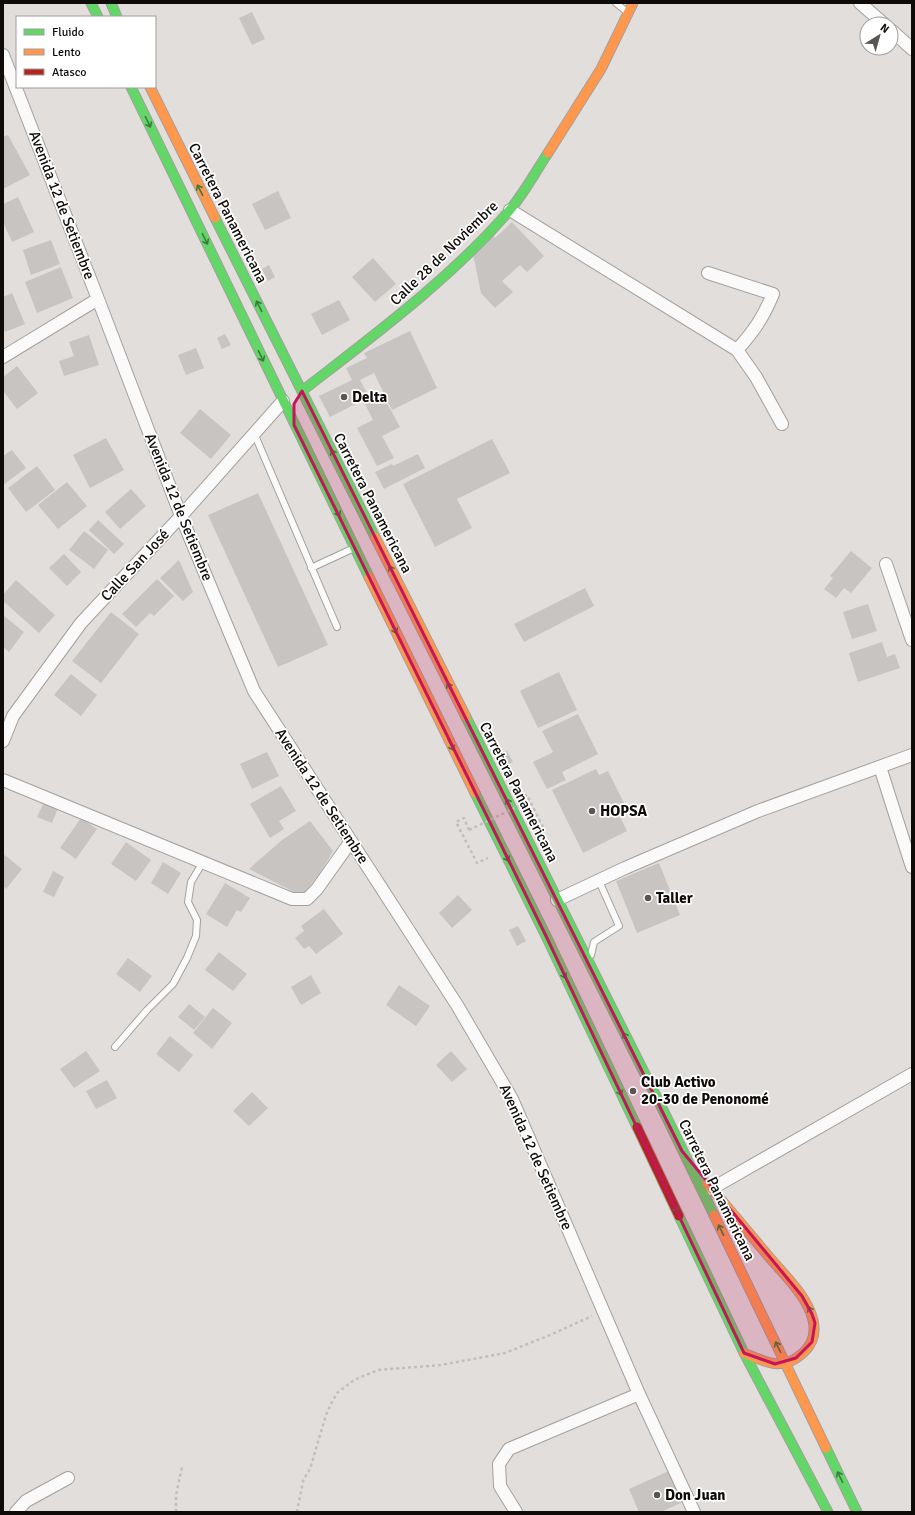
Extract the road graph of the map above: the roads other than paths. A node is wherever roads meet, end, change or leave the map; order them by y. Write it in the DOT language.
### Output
graph roads {
  1 [pos="91,3"];
  2 [pos="111,3"];
  3 [pos="616,3"];
  4 [pos="633,3"];
  5 [pos="860,3"];
  6 [pos="628,13"];
  7 [pos="98,16"];
  8 [pos="117,16"];
  9 [pos="875,16"];
  10 [pos="899,37"];
  11 [pos="912,49"];
  12 [pos="3,54"];
  13 [pos="16,88"];
  14 [pos="16,88"];
  15 [pos="133,88"];
  16 [pos="150,88"];
  17 [pos="510,210"];
  18 [pos="708,273"];
  19 [pos="98,299"];
  20 [pos="737,350"];
  21 [pos="3,357"];
  22 [pos="302,391"];
  23 [pos="291,401"];
  24 [pos="782,424"];
  25 [pos="254,433"];
  26 [pos="181,516"];
  27 [pos="355,548"];
  28 [pos="886,564"];
  29 [pos="311,568"];
  30 [pos="337,627"];
  31 [pos="912,640"];
  32 [pos="3,709"];
  33 [pos="14,716"];
  34 [pos="3,741"];
  35 [pos="912,754"];
  36 [pos="880,767"];
  37 [pos="3,780"];
  38 [pos="351,841"];
  39 [pos="203,862"];
  40 [pos="912,867"];
  41 [pos="598,880"];
  42 [pos="554,903"];
  43 [pos="547,918"];
  44 [pos="546,936"];
  45 [pos="589,964"];
  46 [pos="115,1047"];
  47 [pos="912,1074"];
  48 [pos="682,1151"];
  49 [pos="711,1189"];
  50 [pos="744,1353"];
  51 [pos="786,1363"];
  52 [pos="639,1394"];
  53 [pos="68,1478"];
  54 [pos="16,1512"];
  55 [pos="516,1512"];
  56 [pos="694,1512"];
  57 [pos="828,1512"];
  58 [pos="858,1512"];
  1 -- 7 [label="main road"];
  2 -- 8 [label="main road"];
  3 -- 6 [label="lane"];
  4 -- 6 [label="main road, Calle 28 de Noviembre"];
  5 -- 9 [label="street"];
  6 -- 17 [label="main road, Calle 28 de Noviembre"];
  10 -- 11 [label="street"];
  12 -- 13 [label="street, Avenida 12 de Setiembre"];
  14 -- 19 [label="street, Avenida 12 de Setiembre"];
  15 -- 23 [label="main road, Carretera Panamericana, one-way"];
  22 -- 16 [label="main road, Carretera Panamericana, one-way"];
  17 -- 20 [label="street"];
  17 -- 22 [label="main road, Calle 28 de Noviembre"];
  18 -- 20 [label="street"];
  19 -- 21 [label="street"];
  19 -- 26 [label="street, Avenida 12 de Setiembre"];
  20 -- 24 [label="street"];
  22 -- 23 [label="main road, Calle 28 de Noviembre"];
  42 -- 22 [label="main road, Carretera Panamericana, one-way"];
  23 -- 25 [label="street, Calle San José"];
  23 -- 27 [label="main road, one-way"];
  25 -- 26 [label="street, Calle San José"];
  25 -- 29 [label="lane"];
  26 -- 33 [label="street, Calle San José"];
  26 -- 38 [label="street, Avenida 12 de Setiembre"];
  27 -- 29 [label="lane"];
  27 -- 44 [label="main road, one-way"];
  28 -- 31 [label="street"];
  29 -- 30 [label="lane"];
  32 -- 33 [label="street"];
  33 -- 34 [label="street, Calle San José"];
  35 -- 36 [label="street"];
  36 -- 40 [label="street"];
  36 -- 41 [label="street"];
  37 -- 39 [label="street"];
  38 -- 39 [label="street"];
  38 -- 52 [label="street, Avenida 12 de Setiembre"];
  39 -- 46 [label="lane"];
  41 -- 42 [label="street"];
  41 -- 45 [label="lane"];
  42 -- 45 [label="main road, Carretera Panamericana"];
  43 -- 44 [label="main road"];
  44 -- 50 [label="main road, one-way"];
  48 -- 45 [label="main road, Carretera Panamericana, one-way"];
  47 -- 49 [label="street"];
  48 -- 49 [label="main road"];
  51 -- 48 [label="main road, Carretera Panamericana, one-way"];
  51 -- 49 [label="main road, one-way"];
  50 -- 51 [label="main road"];
  50 -- 57 [label="main road"];
  58 -- 51 [label="main road, Carretera Panamericana, one-way"];
  52 -- 55 [label="street"];
  52 -- 56 [label="street, Avenida 12 de Setiembre"];
  53 -- 54 [label="street"];
}
